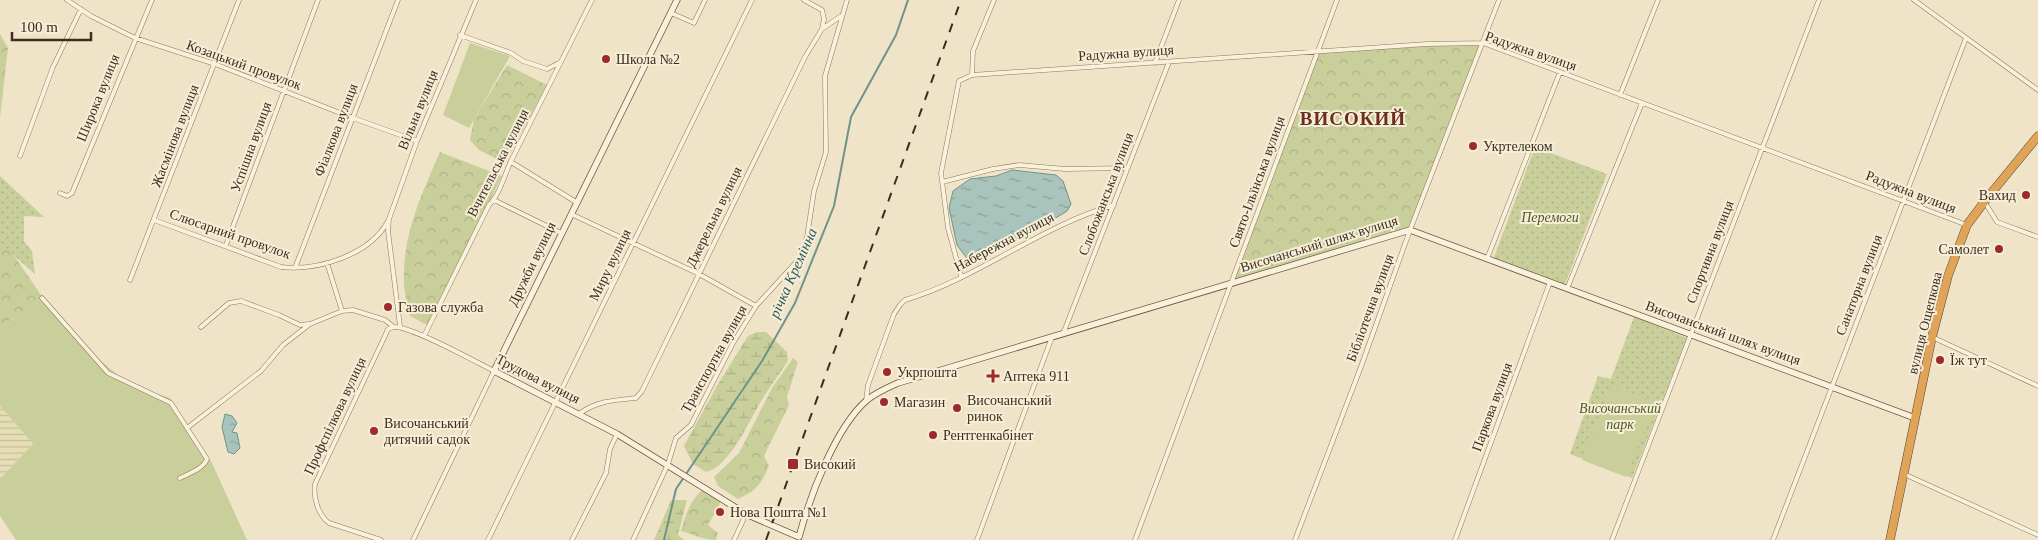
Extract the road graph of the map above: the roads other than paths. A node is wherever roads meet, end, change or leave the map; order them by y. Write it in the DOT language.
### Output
graph roads {
  1 [pos="67,0"];
  2 [pos="152,0"];
  3 [pos="239,0"];
  4 [pos="318,0"];
  5 [pos="398,0"];
  6 [pos="476,0"];
  7 [pos="592,0"];
  8 [pos="677,0"];
  9 [pos="705,0"];
  10 [pos="752,0"];
  11 [pos="804,0"];
  12 [pos="847,0"];
  13 [pos="994,0"];
  14 [pos="1179,0"];
  15 [pos="1336,0"];
  16 [pos="1499,0"];
  17 [pos="1658,0"];
  18 [pos="1818,0"];
  19 [pos="1914,0"];
  20 [pos="81,9"];
  21 [pos="671,13"];
  22 [pos="842,16"];
  23 [pos="822,29"];
  24 [pos="460,35"];
  25 [pos="135,38"];
  26 [pos="1966,38"];
  27 [pos="1483,44"];
  28 [pos="1316,52"];
  29 [pos="561,62"];
  30 [pos="1169,62"];
  31 [pos="1155,63"];
  32 [pos="215,64"];
  33 [pos="1560,72"];
  34 [pos="972,75"];
  35 [pos="2038,90"];
  36 [pos="284,91"];
  37 [pos="1620,95"];
  38 [pos="1642,103"];
  39 [pos="353,118"];
  40 [pos="2038,136"];
  41 [pos="417,141"];
  42 [pos="1762,148"];
  43 [pos="20,156"];
  44 [pos="511,162"];
  45 [pos="1128,168"];
  46 [pos="942,182"];
  47 [pos="60,193"];
  48 [pos="494,200"];
  49 [pos="1902,201"];
  50 [pos="1984,201"];
  51 [pos="576,202"];
  52 [pos="1114,204"];
  53 [pos="571,214"];
  54 [pos="389,219"];
  55 [pos="154,220"];
  56 [pos="1967,225"];
  57 [pos="1410,230"];
  58 [pos="561,233"];
  59 [pos="2038,237"];
  60 [pos="633,243"];
  61 [pos="226,246"];
  62 [pos="1487,259"];
  63 [pos="327,264"];
  64 [pos="295,268"];
  65 [pos="699,274"];
  66 [pos="961,276"];
  67 [pos="130,280"];
  68 [pos="1550,282"];
  69 [pos="1232,283"];
  70 [pos="1567,289"];
  71 [pos="42,298"];
  72 [pos="756,306"];
  73 [pos="342,311"];
  74 [pos="310,324"];
  75 [pos="394,326"];
  76 [pos="400,326"];
  77 [pos="201,327"];
  78 [pos="1063,334"];
  79 [pos="1691,334"];
  80 [pos="424,336"];
  81 [pos="1052,337"];
  82 [pos="1932,338"];
  83 [pos="494,371"];
  84 [pos="2038,386"];
  85 [pos="1832,387"];
  86 [pos="866,401"];
  87 [pos="556,402"];
  88 [pos="578,414"];
  89 [pos="1915,418"];
  90 [pos="187,428"];
  91 [pos="618,434"];
  92 [pos="668,464"];
  93 [pos="1904,474"];
  94 [pos="180,478"];
  95 [pos="746,514"];
  96 [pos="2038,535"];
  97 [pos="799,538"];
  98 [pos="381,540"];
  99 [pos="413,540"];
  100 [pos="488,540"];
  101 [pos="572,540"];
  102 [pos="633,540"];
  103 [pos="734,540"];
  104 [pos="978,540"];
  105 [pos="1135,540"];
  106 [pos="1295,540"];
  107 [pos="1455,540"];
  108 [pos="1612,540"];
  109 [pos="1773,540"];
  110 [pos="1890,540"];
  1 -- 20 [label="street, Козацький провулок"];
  2 -- 25 [label="street, Широка вулиця"];
  3 -- 32 [label="street, Жасмінова вулиця"];
  4 -- 36 [label="street, Успішна вулиця"];
  5 -- 39 [label="street, Фіалкова вулиця"];
  6 -- 24 [label="street, Вільна вулиця"];
  7 -- 29 [label="street, Вчительська вулиця"];
  8 -- 21 [label="street, Дружби вулиця"];
  9 -- 21 [label="street"];
  10 -- 60 [label="street, Миру вулиця"];
  11 -- 23 [label="street"];
  12 -- 22 [label="street"];
  13 -- 34 [label="street"];
  14 -- 31 [label="street"];
  15 -- 28 [label="street, Свято-Ільїнська вулиця"];
  16 -- 27 [label="street, Бібліотечна вулиця"];
  17 -- 37 [label="street"];
  18 -- 42 [label="street, Спортивна вулиця"];
  19 -- 26 [label="street"];
  20 -- 25 [label="street, Козацький провулок"];
  20 -- 43 [label="street"];
  21 -- 51 [label="street, Дружби вулиця"];
  22 -- 23 [label="street, Джерельна вулиця"];
  22 -- 72 [label="street, Транспортна вулиця"];
  23 -- 65 [label="street, Джерельна вулиця"];
  24 -- 29 [label="street"];
  24 -- 41 [label="street, Вільна вулиця"];
  25 -- 32 [label="street, Козацький провулок"];
  25 -- 47 [label="street, Широка вулиця"];
  26 -- 35 [label="street"];
  26 -- 49 [label="street, Санаторна вулиця"];
  27 -- 28 [label="street, Радужна вулиця"];
  27 -- 33 [label="street, Радужна вулиця"];
  27 -- 57 [label="street, Бібліотечна вулиця"];
  28 -- 30 [label="street, Радужна вулиця"];
  28 -- 69 [label="street, Свято-Ільїнська вулиця"];
  29 -- 44 [label="street, Вчительська вулиця"];
  30 -- 31 [label="street, Радужна вулиця"];
  30 -- 45 [label="street, Слобожанська вулиця"];
  31 -- 34 [label="street, Радужна вулиця"];
  32 -- 36 [label="street, Козацький провулок"];
  32 -- 55 [label="street, Жасмінова вулиця"];
  33 -- 37 [label="street, Радужна вулиця"];
  33 -- 62 [label="street"];
  34 -- 46 [label="street"];
  36 -- 39 [label="street, Козацький провулок"];
  36 -- 61 [label="street, Успішна вулиця"];
  37 -- 38 [label="street, Радужна вулиця"];
  38 -- 42 [label="street, Радужна вулиця"];
  38 -- 70 [label="street"];
  39 -- 41 [label="street, Козацький провулок"];
  39 -- 64 [label="street, Фіалкова вулиця"];
  40 -- 50 [label="highway, вулиця Ощепкова"];
  41 -- 54 [label="street, Вільна вулиця"];
  42 -- 49 [label="street, Радужна вулиця"];
  42 -- 79 [label="street, Спортивна вулиця"];
  44 -- 48 [label="street, Вчительська вулиця"];
  44 -- 51 [label="street"];
  45 -- 46 [label="street"];
  45 -- 52 [label="street, Слобожанська вулиця"];
  46 -- 66 [label="street"];
  48 -- 58 [label="street"];
  48 -- 80 [label="street, Вчительська вулиця"];
  49 -- 56 [label="street, Радужна вулиця"];
  49 -- 85 [label="street, Санаторна вулиця"];
  50 -- 56 [label="highway, вулиця Ощепкова"];
  50 -- 59 [label="street"];
  51 -- 53 [label="street, Дружби вулиця"];
  52 -- 66 [label="street, Набережна вулиця"];
  52 -- 78 [label="street, Слобожанська вулиця"];
  53 -- 58 [label="street, Дружби вулиця"];
  53 -- 60 [label="street"];
  54 -- 63 [label="street, Слюсарний провулок"];
  54 -- 76 [label="street, Вільна вулиця"];
  55 -- 61 [label="street, Слюсарний провулок"];
  55 -- 67 [label="street, Жасмінова вулиця"];
  56 -- 82 [label="highway, вулиця Ощепкова"];
  57 -- 62 [label="street, Височанський шлях вулиця"];
  57 -- 69 [label="street, Височанський шлях вулиця"];
  57 -- 106 [label="street, Бібліотечна вулиця"];
  58 -- 83 [label="street, Дружби вулиця"];
  60 -- 65 [label="street"];
  60 -- 87 [label="street, Миру вулиця"];
  61 -- 64 [label="street, Слюсарний провулок"];
  62 -- 68 [label="street, Височанський шлях вулиця"];
  63 -- 64 [label="street, Слюсарний провулок"];
  63 -- 73 [label="street"];
  65 -- 72 [label="street"];
  65 -- 88 [label="street, Джерельна вулиця"];
  66 -- 86 [label="street, Набережна вулиця"];
  68 -- 70 [label="street, Височанський шлях вулиця"];
  68 -- 107 [label="street, Паркова вулиця"];
  69 -- 78 [label="street, Височанський шлях вулиця"];
  69 -- 105 [label="street, Свято-Ільїнська вулиця"];
  70 -- 79 [label="street, Височанський шлях вулиця"];
  71 -- 90 [label="street"];
  72 -- 92 [label="street, Транспортна вулиця"];
  73 -- 74 [label="street"];
  73 -- 75 [label="street"];
  74 -- 77 [label="street"];
  74 -- 90 [label="street"];
  75 -- 76 [label="street, Трудова вулиця"];
  75 -- 98 [label="street, Профспілкова вулиця"];
  76 -- 80 [label="street, Трудова вулиця"];
  78 -- 81 [label="street, Височанський шлях вулиця"];
  79 -- 85 [label="street, Височанський шлях вулиця"];
  79 -- 108 [label="street, Спортивна вулиця"];
  80 -- 83 [label="street, Трудова вулиця"];
  81 -- 86 [label="street, Височанський шлях вулиця"];
  81 -- 104 [label="street"];
  82 -- 84 [label="street"];
  82 -- 89 [label="highway, вулиця Ощепкова"];
  83 -- 87 [label="street, Трудова вулиця"];
  83 -- 99 [label="street, Дружби вулиця"];
  85 -- 89 [label="street, Височанський шлях вулиця"];
  85 -- 109 [label="street, Санаторна вулиця"];
  86 -- 97 [label="street, Височанський шлях вулиця"];
  87 -- 88 [label="street, Трудова вулиця"];
  87 -- 100 [label="street, Миру вулиця"];
  88 -- 91 [label="street, Трудова вулиця"];
  89 -- 93 [label="highway, вулиця Ощепкова"];
  90 -- 94 [label="street"];
  91 -- 92 [label="street, Трудова вулиця"];
  91 -- 101 [label="street"];
  92 -- 95 [label="street, Трудова вулиця"];
  92 -- 102 [label="street, Транспортна вулиця"];
  93 -- 96 [label="street"];
  93 -- 110 [label="highway, вулиця Ощепкова"];
  95 -- 97 [label="street, Трудова вулиця"];
  95 -- 103 [label="street"];
}
